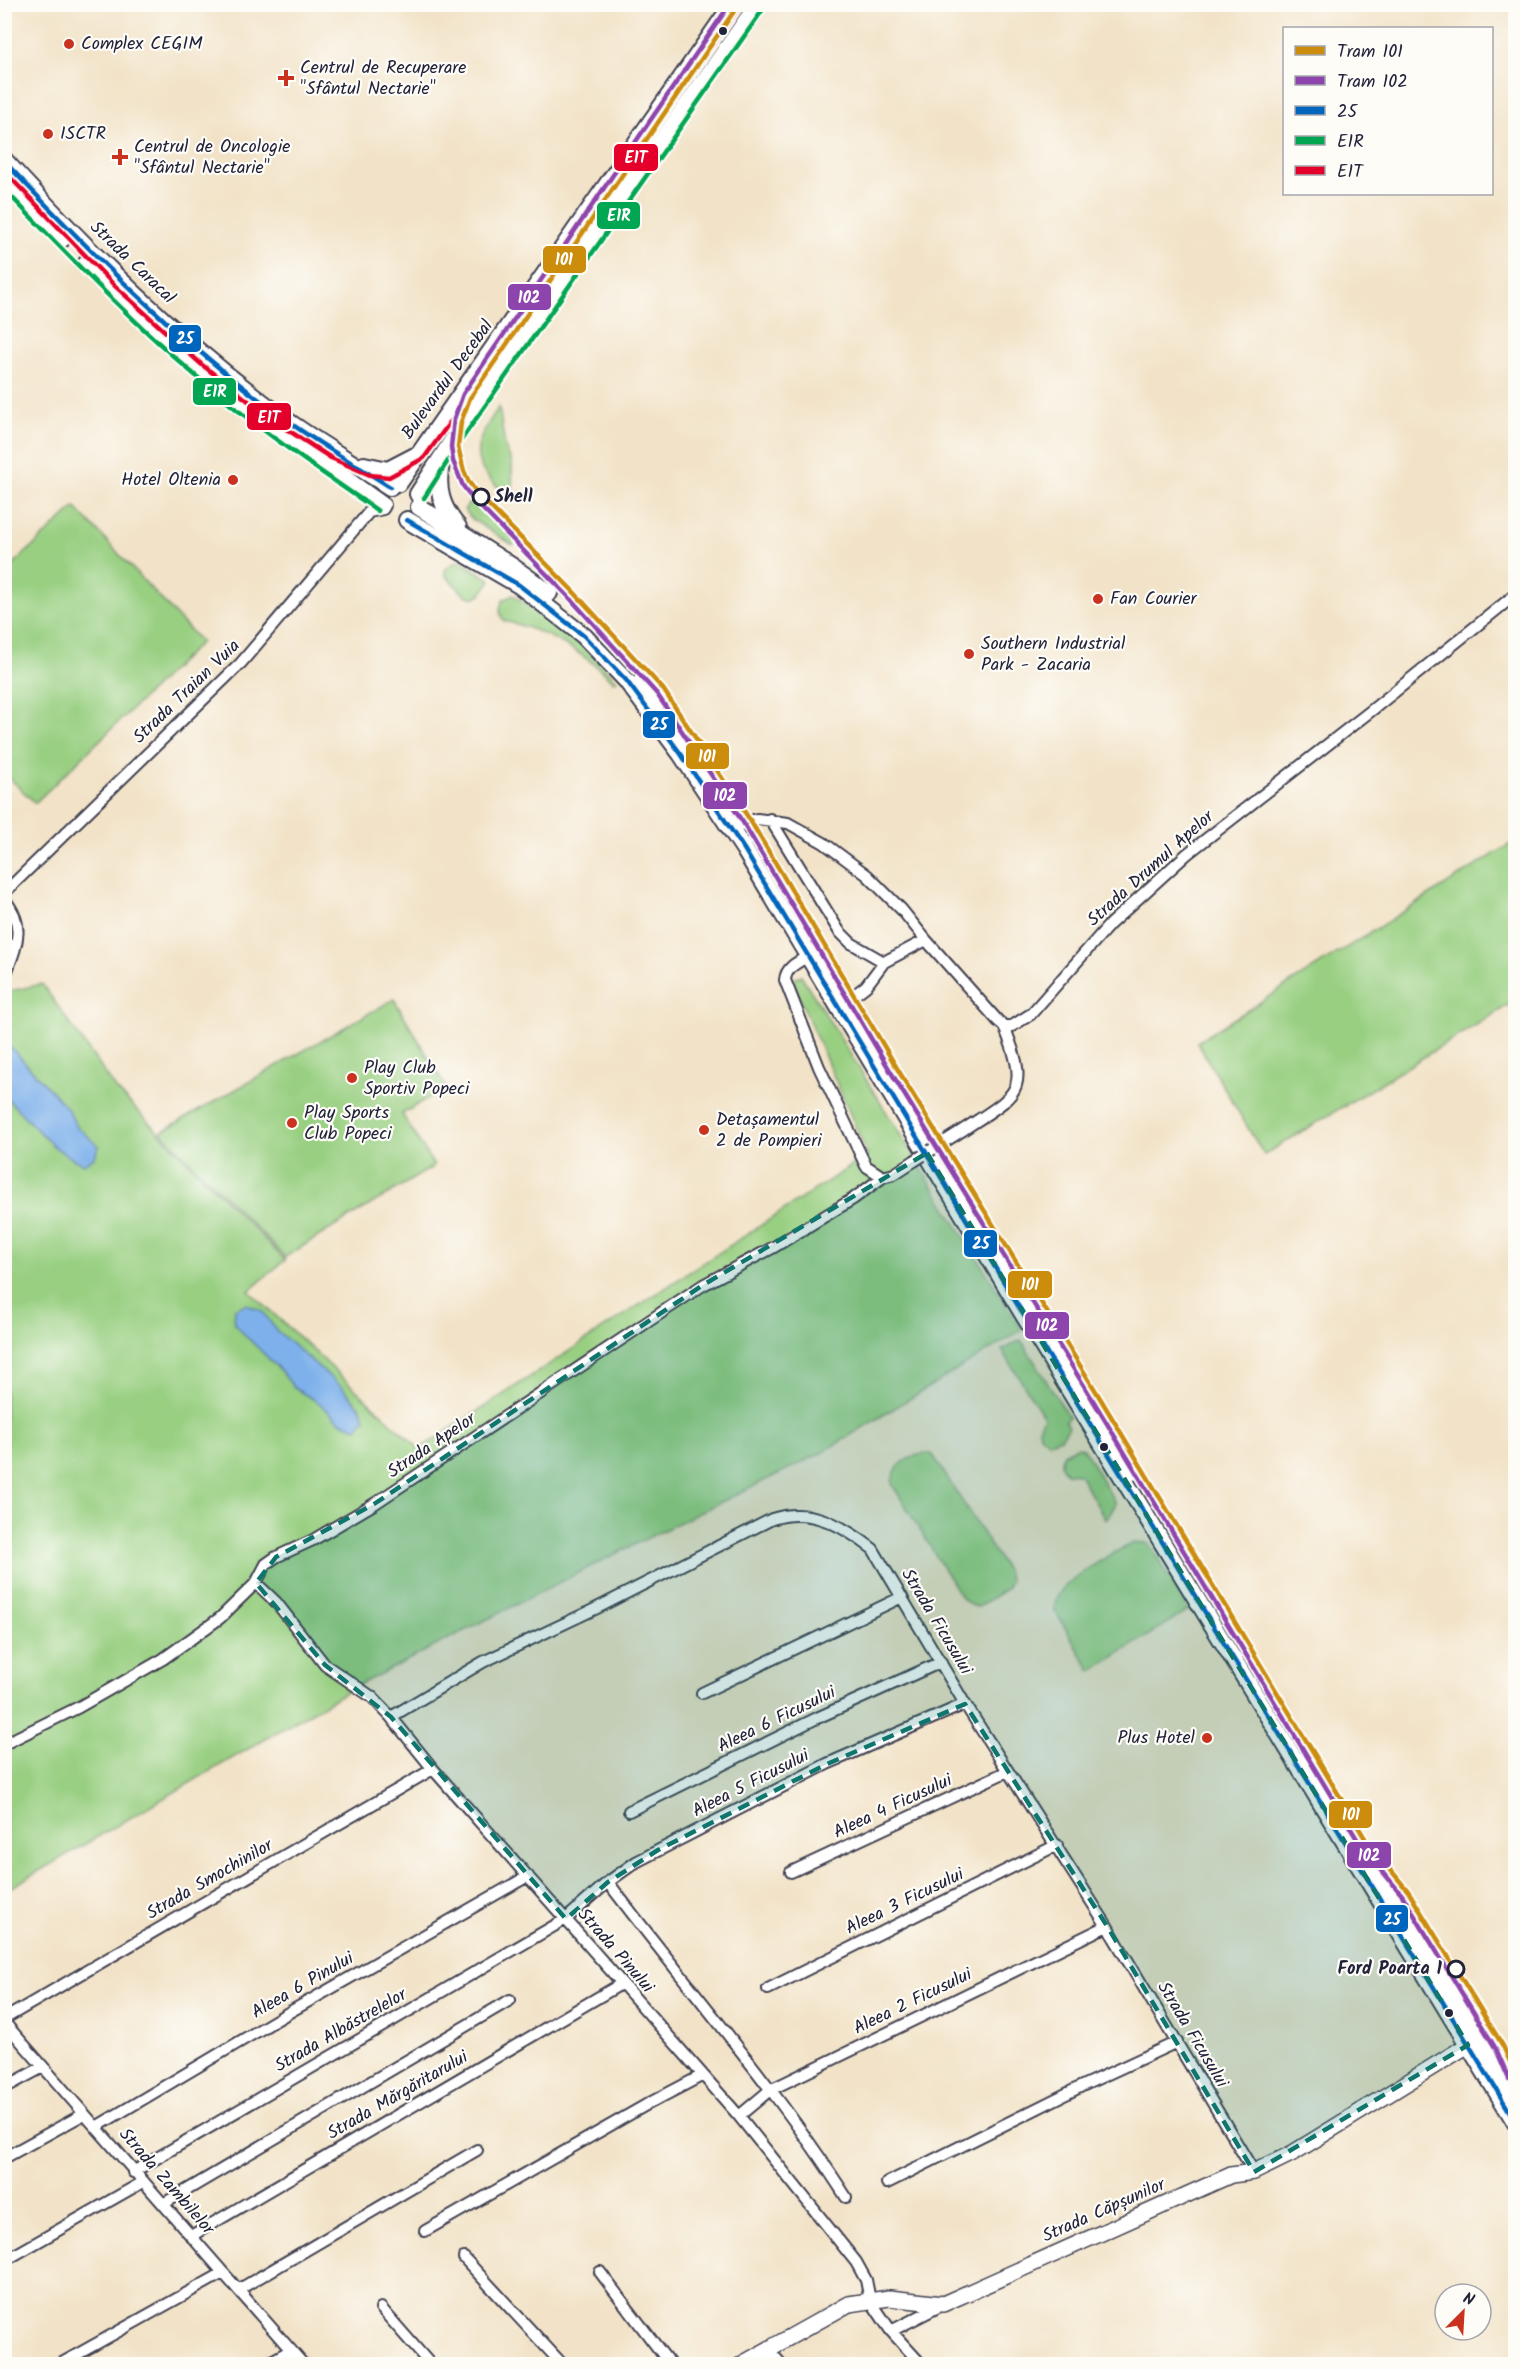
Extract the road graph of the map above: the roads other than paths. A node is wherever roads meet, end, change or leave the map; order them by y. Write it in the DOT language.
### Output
graph roads {
  1 [pos="733,4"];
  2 [pos="758,4"];
  3 [pos="4,160"];
  4 [pos="4,178"];
  5 [pos="335,452"];
  6 [pos="418,454"];
  7 [pos="443,454"];
  8 [pos="395,485"];
  9 [pos="419,501"];
  10 [pos="383,507"];
  11 [pos="407,520"];
  12 [pos="467,537"];
  13 [pos="1515,594"];
  14 [pos="770,819"];
  15 [pos="741,823"];
  16 [pos="4,893"];
  17 [pos="4,899"];
  18 [pos="926,940"];
  19 [pos="808,956"];
  20 [pos="884,962"];
  21 [pos="4,979"];
  22 [pos="848,1000"];
  23 [pos="1004,1026"];
  24 [pos="883,1177"];
  25 [pos="256,1583"];
  26 [pos="902,1598"];
  27 [pos="941,1662"];
  28 [pos="702,1693"];
  29 [pos="965,1704"];
  30 [pos="391,1717"];
  31 [pos="4,1744"];
  32 [pos="433,1769"];
  33 [pos="1008,1772"];
  34 [pos="629,1811"];
  35 [pos="1057,1845"];
  36 [pos="791,1872"];
  37 [pos="528,1876"];
  38 [pos="608,1882"];
  39 [pos="566,1918"];
  40 [pos="1107,1926"];
  41 [pos="621,1984"];
  42 [pos="768,1989"];
  43 [pos="510,2000"];
  44 [pos="4,2020"];
  45 [pos="1177,2042"];
  46 [pos="1468,2045"];
  47 [pos="43,2067"];
  48 [pos="703,2075"];
  49 [pos="4,2088"];
  50 [pos="770,2090"];
  51 [pos="1515,2100"];
  52 [pos="84,2114"];
  53 [pos="739,2116"];
  54 [pos="1515,2123"];
  55 [pos="96,2127"];
  56 [pos="477,2150"];
  57 [pos="4,2158"];
  58 [pos="134,2172"];
  59 [pos="1254,2172"];
  60 [pos="143,2182"];
  61 [pos="887,2183"];
  62 [pos="846,2198"];
  63 [pos="163,2204"];
  64 [pos="426,2231"];
  65 [pos="191,2236"];
  66 [pos="464,2258"];
  67 [pos="4,2261"];
  68 [pos="223,2272"];
  69 [pos="600,2272"];
  70 [pos="238,2290"];
  71 [pos="870,2300"];
  72 [pos="943,2304"];
  73 [pos="381,2308"];
  74 [pos="891,2331"];
  75 [pos="291,2350"];
  76 [pos="769,2350"];
  77 [pos="60,2364"];
  78 [pos="266,2364"];
  79 [pos="303,2364"];
  80 [pos="430,2364"];
  81 [pos="562,2364"];
  82 [pos="670,2364"];
  83 [pos="742,2364"];
  84 [pos="781,2364"];
  85 [pos="921,2364"];
  1 -- 6 [label="main road, Bulevardul Decebal"];
  2 -- 7 [label="main road, Bulevardul Decebal"];
  3 -- 5 [label="main road, Strada Caracal"];
  4 -- 10 [label="main road, Strada Caracal"];
  5 -- 6 [label="main road"];
  5 -- 8 [label="main road, Strada Caracal"];
  6 -- 8 [label="main road, Bulevardul Decebal"];
  7 -- 9 [label="main road, Bulevardul Decebal"];
  7 -- 12 [label="main road"];
  8 -- 9 [label="main road"];
  8 -- 10 [label="main road"];
  9 -- 11 [label="main road"];
  9 -- 12 [label="main road"];
  10 -- 11 [label="main road"];
  10 -- 16 [label="street, Strada Traian Vuia"];
  11 -- 19 [label="main road"];
  12 -- 15 [label="main road"];
  13 -- 23 [label="street, Strada Drumul Apelor"];
  14 -- 15 [label="street"];
  14 -- 18 [label="street"];
  14 -- 20 [label="street"];
  15 -- 22 [label="main road"];
  17 -- 21 [label="street"];
  18 -- 20 [label="street"];
  18 -- 23 [label="street"];
  19 -- 24 [label="street"];
  19 -- 46 [label="main road"];
  20 -- 22 [label="street"];
  22 -- 51 [label="main road"];
  23 -- 24 [label="street, Strada Apelor, bridge"];
  24 -- 25 [label="street, Strada Apelor"];
  25 -- 30 [label="street, Strada Pinului"];
  25 -- 31 [label="street, Strada Apelor"];
  26 -- 27 [label="street, Strada Ficusului"];
  26 -- 28 [label="street"];
  26 -- 30 [label="street, Strada Ficusului"];
  27 -- 29 [label="street, Strada Ficusului"];
  27 -- 34 [label="street, Aleea 6 Ficusului"];
  29 -- 33 [label="street, Strada Ficusului"];
  29 -- 38 [label="street, Aleea 5 Ficusului"];
  30 -- 32 [label="street, Strada Pinului"];
  32 -- 37 [label="street, Strada Pinului"];
  32 -- 44 [label="street, Strada Smochinilor"];
  33 -- 35 [label="street, Strada Ficusului"];
  33 -- 36 [label="street, Aleea 4 Ficusului"];
  35 -- 40 [label="street, Strada Ficusului"];
  35 -- 42 [label="street, Aleea 3 Ficusului"];
  37 -- 39 [label="street, Strada Pinului"];
  37 -- 55 [label="street, Aleea 6 Pinului"];
  38 -- 39 [label="street, Aleea 5 Ficusului"];
  38 -- 50 [label="street"];
  39 -- 41 [label="street, Strada Pinului"];
  39 -- 58 [label="street, Strada Albăstrelelor"];
  40 -- 45 [label="street, Strada Ficusului"];
  40 -- 50 [label="street, Aleea 2 Ficusului"];
  41 -- 48 [label="street, Strada Pinului"];
  41 -- 65 [label="street, Strada Mărgăritarului"];
  43 -- 63 [label="street"];
  44 -- 47 [label="street, Strada Zambilelor"];
  45 -- 59 [label="street, Strada Ficusului"];
  45 -- 61 [label="street"];
  46 -- 54 [label="main road"];
  46 -- 59 [label="street, Strada Căpșunilor"];
  47 -- 49 [label="street"];
  47 -- 52 [label="street, Strada Zambilelor"];
  48 -- 53 [label="street, Strada Pinului"];
  48 -- 64 [label="street"];
  50 -- 53 [label="street, Aleea 2 Ficusului"];
  50 -- 62 [label="street"];
  52 -- 55 [label="street, Strada Zambilelor"];
  52 -- 57 [label="street"];
  53 -- 71 [label="street, Strada Pinului"];
  55 -- 58 [label="street, Strada Zambilelor"];
  56 -- 70 [label="street"];
  58 -- 60 [label="street, Strada Zambilelor"];
  59 -- 72 [label="street, Strada Căpșunilor"];
  60 -- 63 [label="street, Strada Zambilelor"];
  60 -- 67 [label="street"];
  63 -- 65 [label="street, Strada Zambilelor"];
  65 -- 68 [label="street, Strada Zambilelor"];
  66 -- 81 [label="street"];
  68 -- 70 [label="street, Strada Zambilelor"];
  68 -- 77 [label="street"];
  69 -- 82 [label="street"];
  70 -- 75 [label="street, Strada Zambilelor"];
  71 -- 72 [label="street"];
  71 -- 74 [label="street, Strada Pinului"];
  71 -- 76 [label="street"];
  72 -- 74 [label="street"];
  73 -- 80 [label="street"];
  74 -- 85 [label="street, Strada Pinului"];
  75 -- 78 [label="street"];
  75 -- 79 [label="street, Strada Zambilelor"];
  76 -- 83 [label="street"];
  76 -- 84 [label="street"];
}
